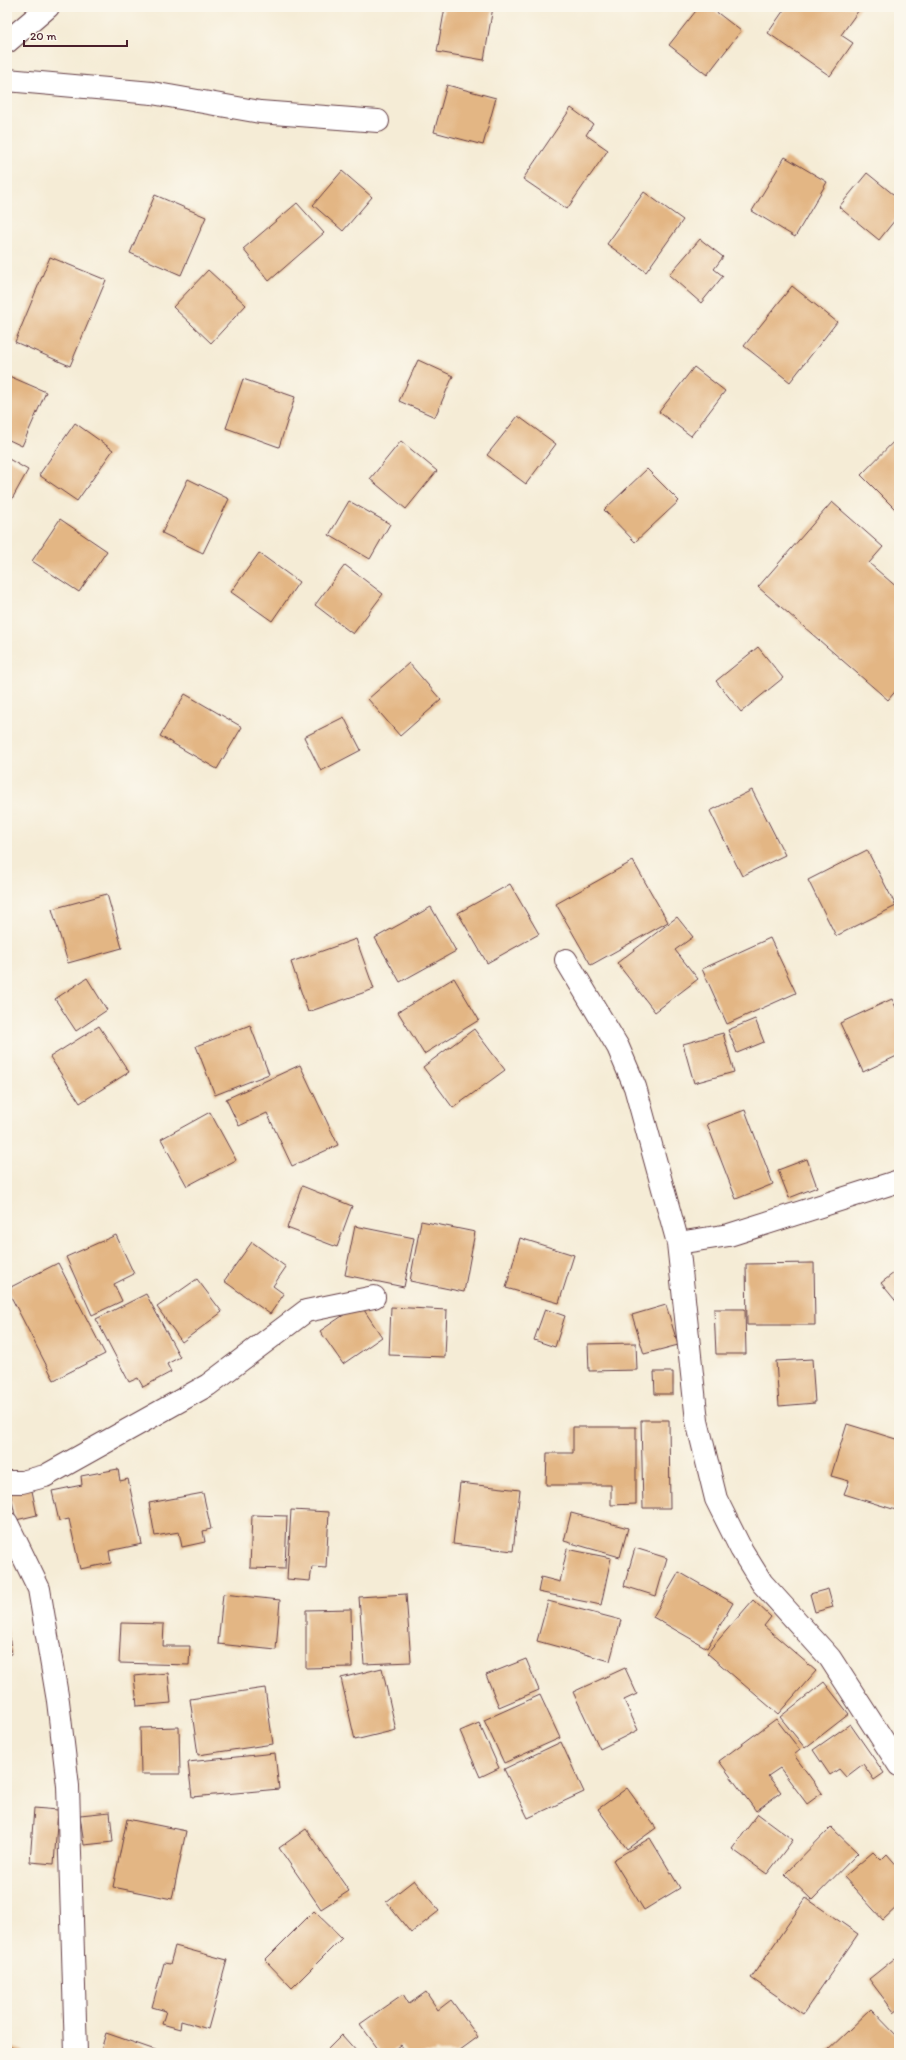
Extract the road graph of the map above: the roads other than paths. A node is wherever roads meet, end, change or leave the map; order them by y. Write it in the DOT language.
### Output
graph roads {
  1 [pos="48,7"];
  2 [pos="7,42"];
  3 [pos="7,80"];
  4 [pos="378,121"];
  5 [pos="566,960"];
  6 [pos="899,1182"];
  7 [pos="678,1242"];
  8 [pos="374,1298"];
  9 [pos="7,1482"];
  10 [pos="7,1523"];
  11 [pos="899,1765"];
  12 [pos="76,2053"];
  1 -- 2 [label="street"];
  3 -- 4 [label="street"];
  5 -- 7 [label="street"];
  6 -- 7 [label="street"];
  7 -- 11 [label="street"];
  8 -- 9 [label="street"];
  10 -- 12 [label="street"];
}
